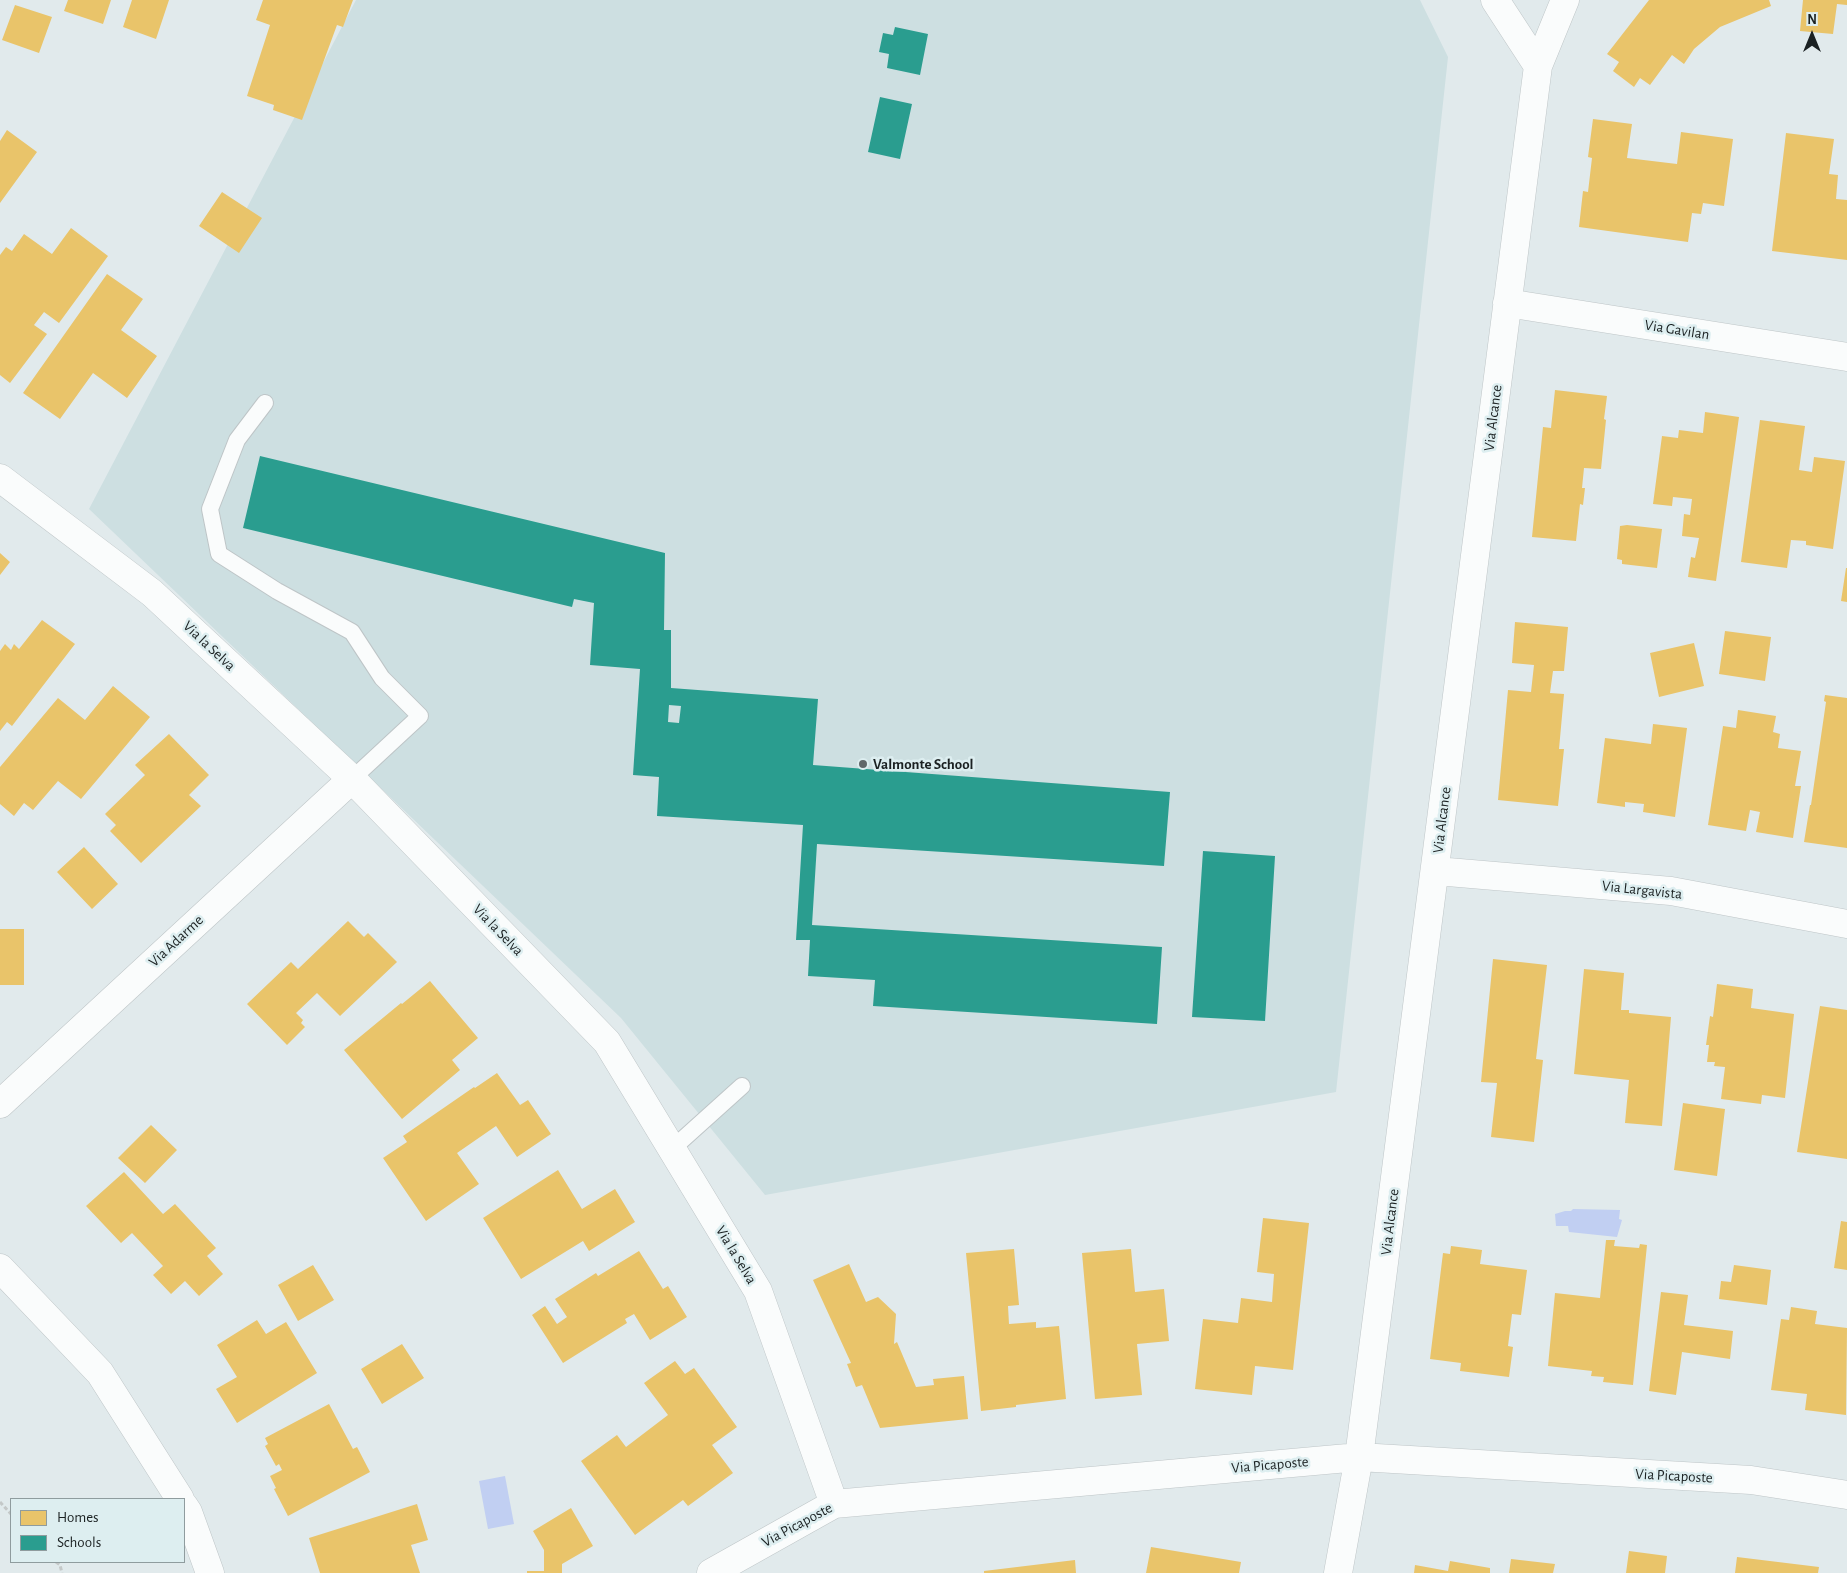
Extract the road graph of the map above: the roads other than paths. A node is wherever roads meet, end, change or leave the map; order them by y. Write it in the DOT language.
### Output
graph roads {
  1 [pos="1495,0"];
  2 [pos="1565,0"];
  3 [pos="1538,66"];
  4 [pos="1507,303"];
  5 [pos="1847,357"];
  6 [pos="265,403"];
  7 [pos="0,478"];
  8 [pos="352,779"];
  9 [pos="1436,871"];
  10 [pos="1847,924"];
  11 [pos="742,1086"];
  12 [pos="0,1104"];
  13 [pos="672,1149"];
  14 [pos="0,1268"];
  15 [pos="1359,1457"];
  16 [pos="1847,1495"];
  17 [pos="179,1498"];
  18 [pos="834,1504"];
  19 [pos="185,1508"];
  20 [pos="210,1573"];
  21 [pos="711,1573"];
  22 [pos="1338,1573"];
  1 -- 3 [label="street"];
  2 -- 3 [label="street, Via Alcance"];
  3 -- 4 [label="street, Via Alcance"];
  4 -- 5 [label="street, Via Gavilan"];
  4 -- 9 [label="street, Via Alcance"];
  6 -- 8 [label="lane"];
  7 -- 8 [label="street, Via la Selva"];
  8 -- 12 [label="street, Via Adarme"];
  8 -- 13 [label="street, Via la Selva"];
  9 -- 10 [label="street, Via Largavista"];
  9 -- 15 [label="street, Via Alcance"];
  11 -- 13 [label="lane"];
  13 -- 18 [label="street, Via la Selva"];
  14 -- 17 [label="street"];
  15 -- 16 [label="street, Via Picaposte"];
  15 -- 18 [label="street, Via Picaposte"];
  15 -- 22 [label="street, Via Alcance"];
  18 -- 21 [label="street, Via Picaposte"];
  19 -- 20 [label="street"];
}
